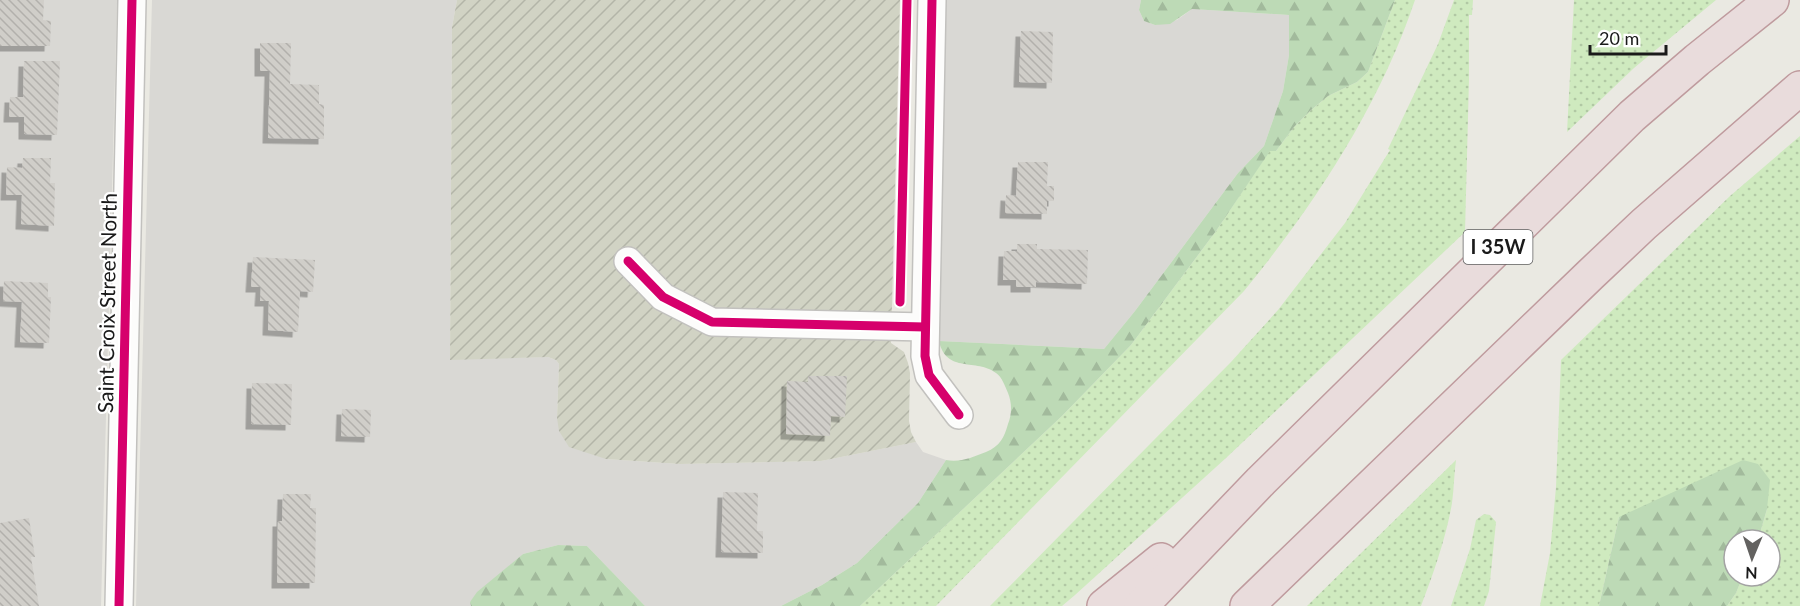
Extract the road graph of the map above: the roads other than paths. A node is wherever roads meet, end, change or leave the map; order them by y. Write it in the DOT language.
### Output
graph roads {
  1 [pos="132,0"];
  2 [pos="932,0"];
  3 [pos="1772,0"];
  4 [pos="1800,88"];
  5 [pos="628,261"];
  6 [pos="925,327"];
  7 [pos="959,415"];
  8 [pos="1261,481"];
  9 [pos="119,606"];
  10 [pos="1104,606"];
  11 [pos="1141,606"];
  12 [pos="1247,606"];
  1 -- 9 [label="street, Saint Croix Street North"];
  2 -- 6 [label="street"];
  3 -- 8 [label="highway, I 35W"];
  4 -- 12 [label="highway"];
  5 -- 6 [label="street"];
  6 -- 7 [label="street"];
  8 -- 10 [label="highway"];
  8 -- 11 [label="highway, I 35W"];
}
